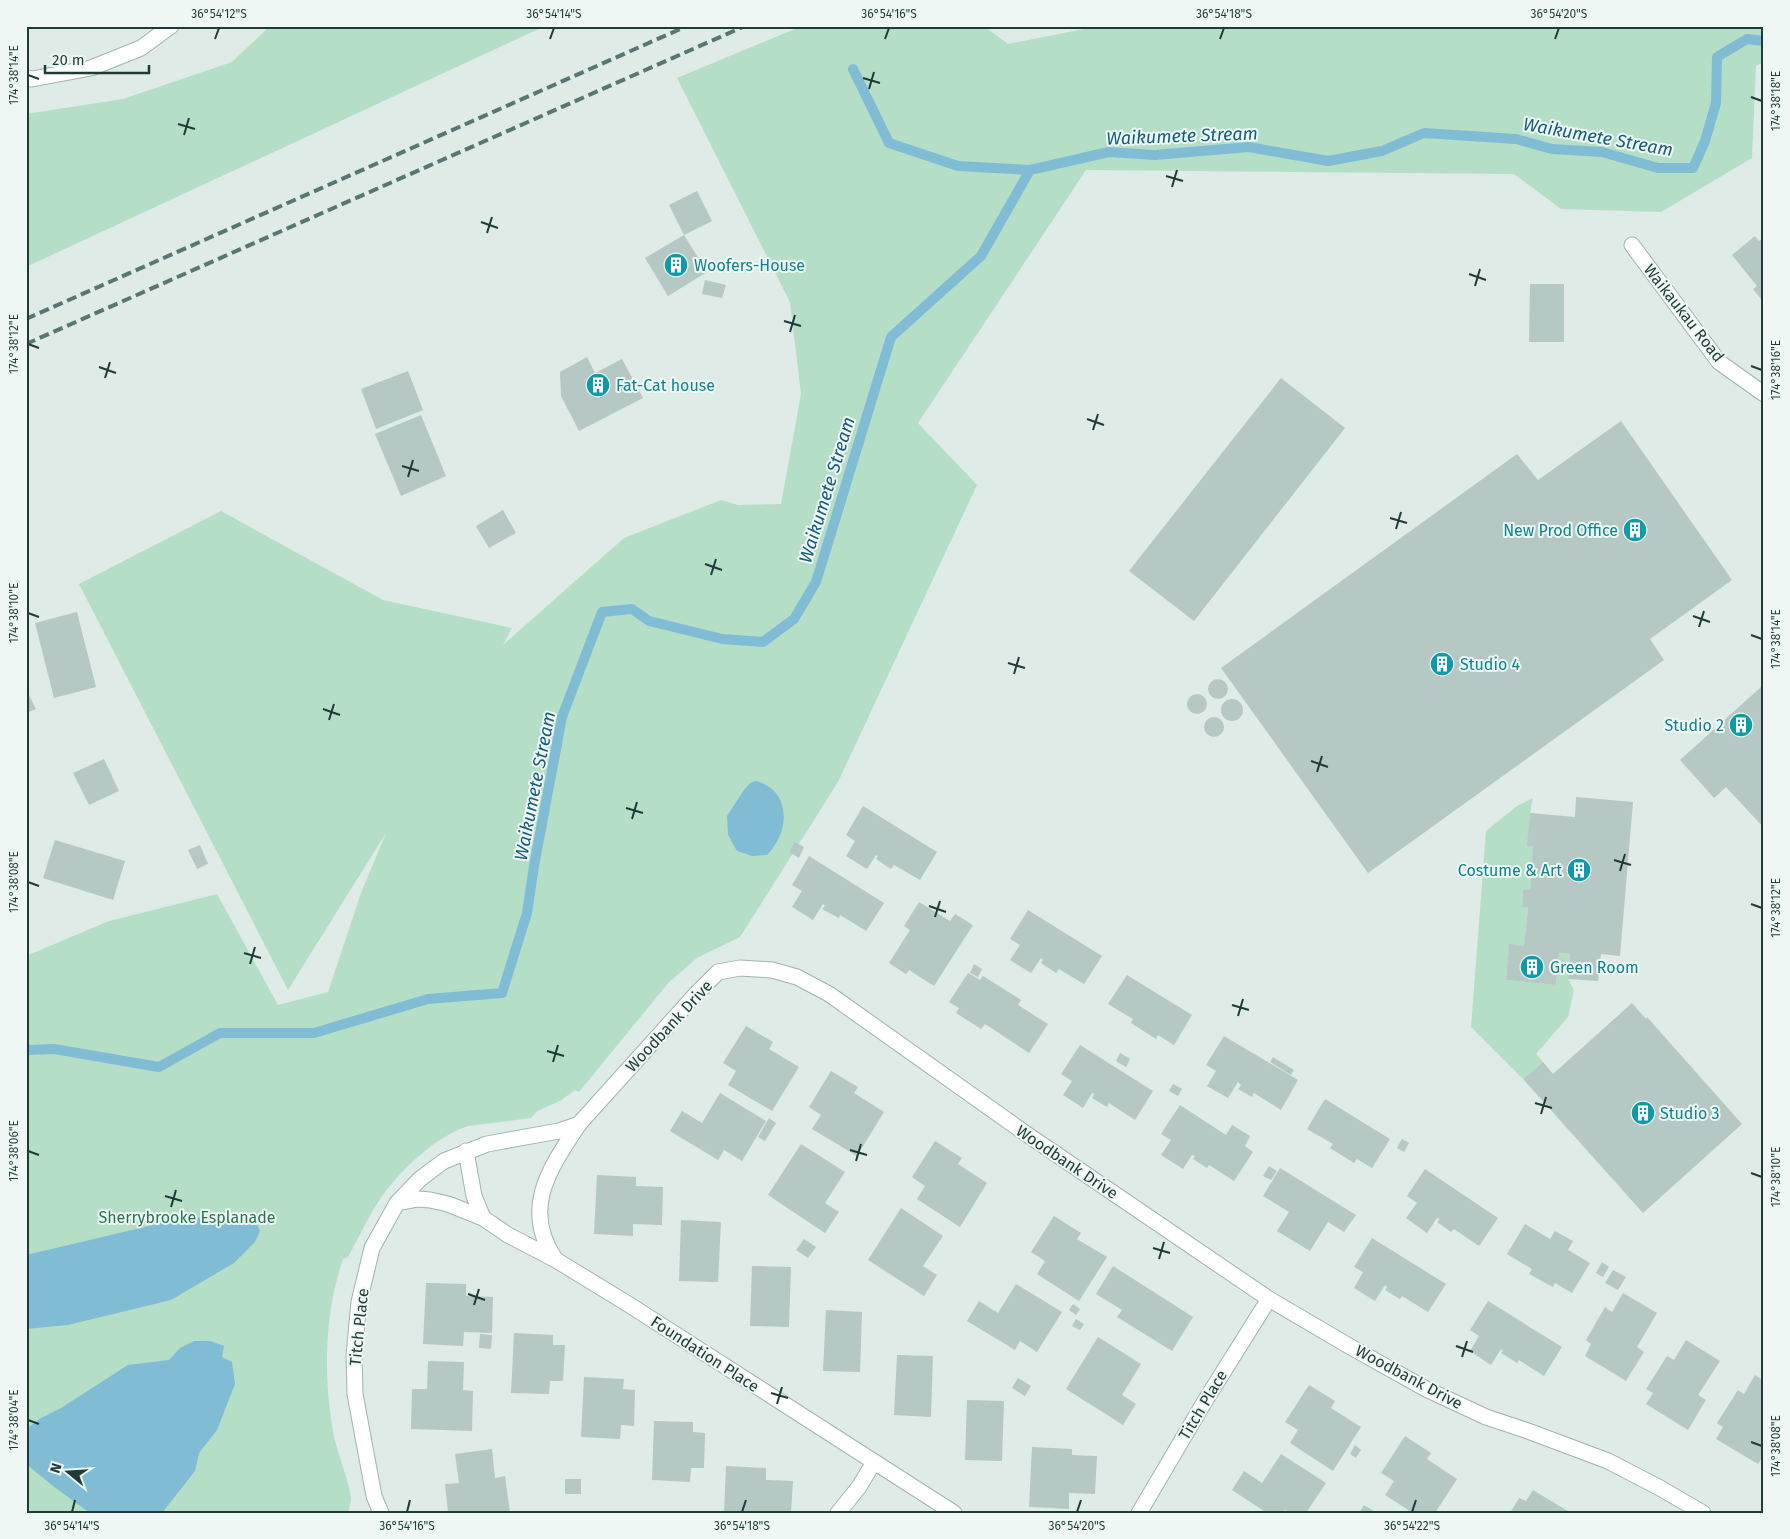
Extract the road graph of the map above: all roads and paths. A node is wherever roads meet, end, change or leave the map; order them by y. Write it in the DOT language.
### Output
graph roads {
  1 [pos="172,26"];
  2 [pos="26,78"];
  3 [pos="1632,245"];
  4 [pos="1764,394"];
  5 [pos="579,1124"];
  6 [pos="466,1151"];
  7 [pos="397,1203"];
  8 [pos="482,1218"];
  9 [pos="556,1260"];
  10 [pos="1269,1299"];
  11 [pos="874,1462"];
  12 [pos="381,1513"];
  13 [pos="838,1513"];
  14 [pos="954,1513"];
  15 [pos="1139,1513"];
  16 [pos="1703,1513"];
  1 -- 2 [label="street"];
  3 -- 4 [label="street, Waikaukau Road"];
  5 -- 6 [label="street"];
  5 -- 9 [label="street, Foundation Place"];
  5 -- 10 [label="street, Woodbank Drive"];
  6 -- 7 [label="street, Titch Place"];
  6 -- 8 [label="street"];
  7 -- 8 [label="street, Foundation Place"];
  7 -- 12 [label="street, Titch Place"];
  8 -- 9 [label="street, Foundation Place"];
  9 -- 11 [label="street, Foundation Place"];
  10 -- 15 [label="street, Titch Place"];
  10 -- 16 [label="street, Woodbank Drive"];
  11 -- 13 [label="street"];
  11 -- 14 [label="street, Foundation Place"];
}
